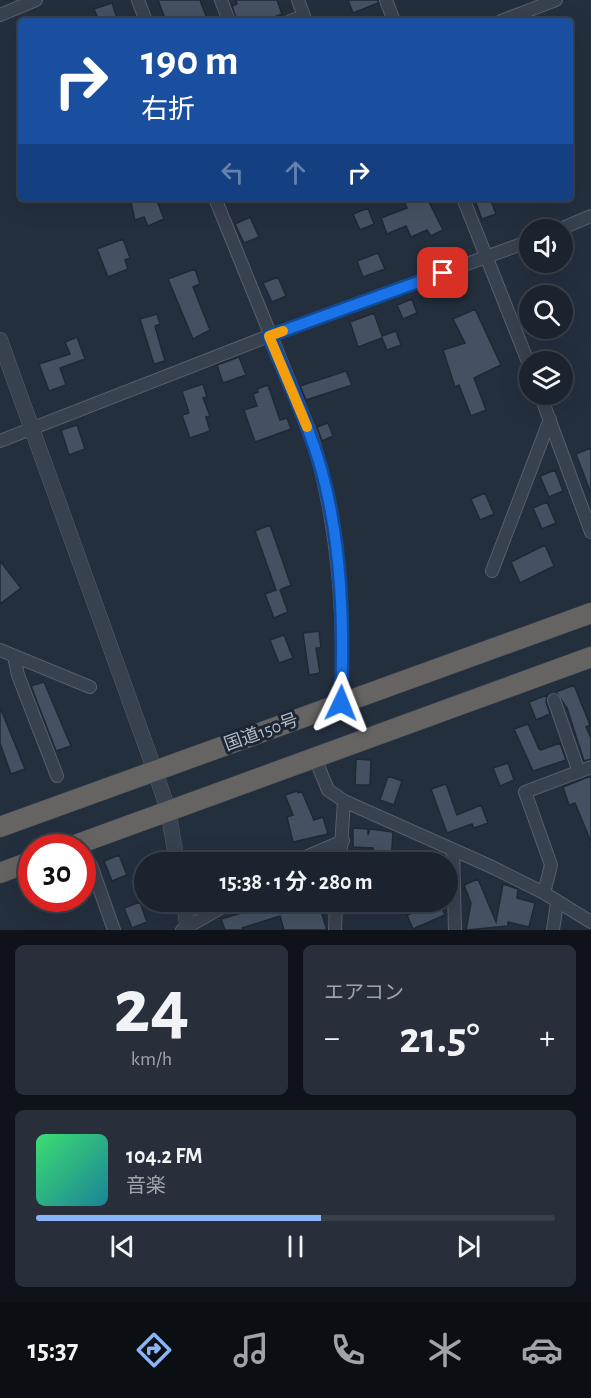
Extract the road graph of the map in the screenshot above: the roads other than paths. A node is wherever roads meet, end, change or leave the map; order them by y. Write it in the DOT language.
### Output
graph roads {
  1 [pos="36,0"];
  2 [pos="138,0"];
  3 [pos="221,0"];
  4 [pos="298,0"];
  5 [pos="386,0"];
  6 [pos="556,0"];
  7 [pos="0,15"];
  8 [pos="145,18"];
  9 [pos="228,18"];
  10 [pos="298,18"];
  11 [pos="393,18"];
  12 [pos="509,18"];
  13 [pos="216,201"];
  14 [pos="464,201"];
  15 [pos="591,216"];
  16 [pos="573,224"];
  17 [pos="519,245"];
  18 [pos="487,258"];
  19 [pos="269,336"];
  20 [pos="0,340"];
  21 [pos="524,351"];
  22 [pos="544,405"];
  23 [pos="550,419"];
  24 [pos="32,429"];
  25 [pos="0,441"];
  26 [pos="576,491"];
  27 [pos="591,503"];
  28 [pos="591,532"];
  29 [pos="492,571"];
  30 [pos="591,613"];
  31 [pos="0,650"];
  32 [pos="14,656"];
  33 [pos="591,657"];
  34 [pos="90,687"];
  35 [pos="554,700"];
  36 [pos="341,703"];
  37 [pos="315,758"];
  38 [pos="585,770"];
  39 [pos="155,771"];
  40 [pos="57,776"];
  41 [pos="344,801"];
  42 [pos="168,810"];
  43 [pos="0,827"];
  44 [pos="96,837"];
  45 [pos="343,841"];
  46 [pos="453,850"];
  47 [pos="175,852"];
  48 [pos="317,852"];
  49 [pos="341,852"];
  50 [pos="18,866"];
  51 [pos="0,873"];
  52 [pos="96,879"];
  53 [pos="544,893"];
  54 [pos="556,903"];
  55 [pos="185,912"];
  56 [pos="214,912"];
  57 [pos="335,912"];
  58 [pos="591,922"];
  59 [pos="186,929"];
  60 [pos="114,930"];
  61 [pos="334,930"];
  62 [pos="455,930"];
  63 [pos="553,930"];
  1 -- 7 [label="street"];
  2 -- 8 [label="street"];
  3 -- 9 [label="street"];
  4 -- 10 [label="street"];
  5 -- 11 [label="street"];
  6 -- 12 [label="street"];
  13 -- 19 [label="street"];
  14 -- 18 [label="street"];
  15 -- 16 [label="street"];
  17 -- 18 [label="street"];
  18 -- 19 [label="street"];
  18 -- 21 [label="street"];
  19 -- 24 [label="street"];
  19 -- 36 [label="street"];
  20 -- 24 [label="street"];
  22 -- 23 [label="street"];
  23 -- 26 [label="street"];
  23 -- 29 [label="street"];
  24 -- 25 [label="street"];
  24 -- 39 [label="street"];
  26 -- 27 [label="street"];
  26 -- 28 [label="street"];
  30 -- 36 [label="highway, 国道150号"];
  31 -- 32 [label="street"];
  32 -- 34 [label="street"];
  32 -- 40 [label="street"];
  33 -- 37 [label="highway"];
  35 -- 38 [label="street"];
  36 -- 39 [label="highway, 国道150号"];
  37 -- 41 [label="street"];
  37 -- 42 [label="highway"];
  38 -- 53 [label="street"];
  39 -- 42 [label="street"];
  39 -- 43 [label="highway, 国道150号"];
  41 -- 45 [label="street"];
  41 -- 46 [label="street"];
  42 -- 44 [label="highway"];
  42 -- 47 [label="street"];
  45 -- 48 [label="street"];
  45 -- 49 [label="street"];
  46 -- 53 [label="street"];
  46 -- 62 [label="street"];
  50 -- 51 [label="highway"];
  52 -- 60 [label="street"];
  53 -- 54 [label="street"];
  54 -- 58 [label="street"];
  54 -- 63 [label="street"];
  55 -- 59 [label="street"];
  56 -- 59 [label="street"];
  57 -- 61 [label="street"];
}
